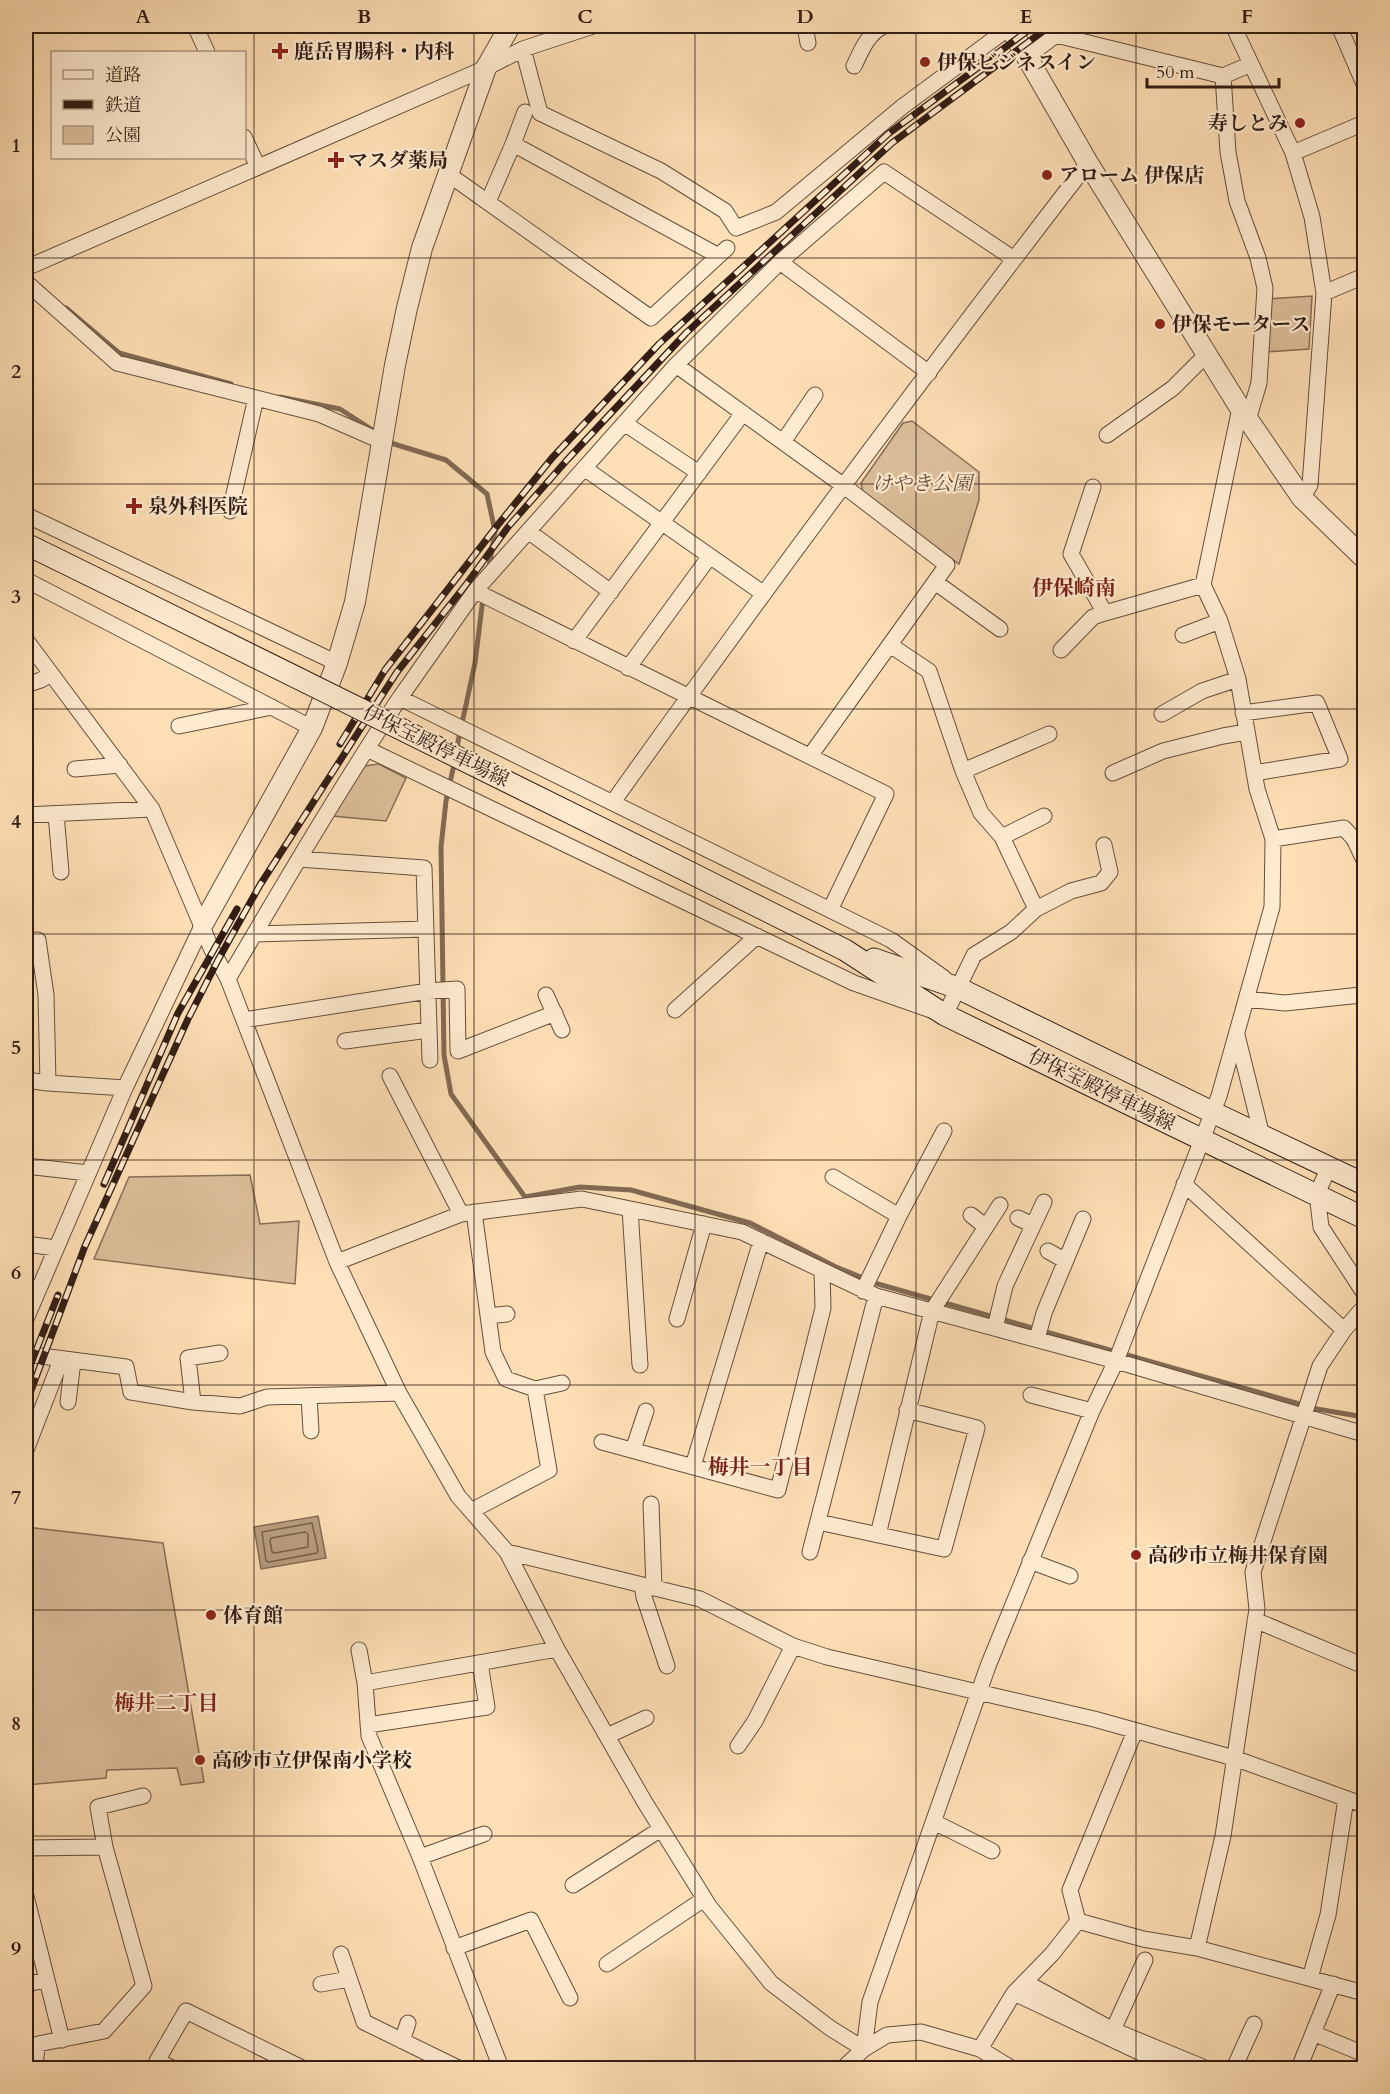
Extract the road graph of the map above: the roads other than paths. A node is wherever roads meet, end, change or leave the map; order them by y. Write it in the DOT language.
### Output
graph roads {
  1 [pos="195,26"];
  2 [pos="510,26"];
  3 [pos="593,26"];
  4 [pos="805,26"];
  5 [pos="884,26"];
  6 [pos="1010,26"];
  7 [pos="1235,26"];
  8 [pos="1339,26"];
  9 [pos="808,43"];
  10 [pos="523,49"];
  11 [pos="207,51"];
  12 [pos="1028,56"];
  13 [pos="1251,64"];
  14 [pos="854,66"];
  15 [pos="486,68"];
  16 [pos="1223,76"];
  17 [pos="1365,84"];
  18 [pos="525,112"];
  19 [pos="1365,123"];
  20 [pos="246,141"];
  21 [pos="513,144"];
  22 [pos="1293,153"];
  23 [pos="1088,163"];
  24 [pos="258,167"];
  25 [pos="448,174"];
  26 [pos="488,202"];
  27 [pos="1014,260"];
  28 [pos="780,262"];
  29 [pos="26,268"];
  30 [pos="1365,276"];
  31 [pos="26,282"];
  32 [pos="1324,293"];
  33 [pos="1207,354"];
  34 [pos="676,365"];
  35 [pos="929,373"];
  36 [pos="815,395"];
  37 [pos="256,398"];
  38 [pos="743,413"];
  39 [pos="1244,414"];
  40 [pos="624,423"];
  41 [pos="1107,435"];
  42 [pos="383,442"];
  43 [pos="783,442"];
  44 [pos="584,468"];
  45 [pos="699,473"];
  46 [pos="844,486"];
  47 [pos="1093,487"];
  48 [pos="1302,498"];
  49 [pos="230,511"];
  50 [pos="26,515"];
  51 [pos="662,523"];
  52 [pos="528,531"];
  53 [pos="26,544"];
  54 [pos="710,556"];
  55 [pos="1365,558"];
  56 [pos="26,580"];
  57 [pos="935,582"];
  58 [pos="1203,585"];
  59 [pos="475,591"];
  60 [pos="611,592"];
  61 [pos="764,594"];
  62 [pos="1105,614"];
  63 [pos="1220,621"];
  64 [pos="1000,629"];
  65 [pos="1183,635"];
  66 [pos="26,640"];
  67 [pos="574,641"];
  68 [pos="890,645"];
  69 [pos="1061,650"];
  70 [pos="337,663"];
  71 [pos="628,668"];
  72 [pos="50,674"];
  73 [pos="1238,679"];
  74 [pos="26,685"];
  75 [pos="688,696"];
  76 [pos="400,698"];
  77 [pos="272,707"];
  78 [pos="1244,713"];
  79 [pos="1162,714"];
  80 [pos="179,726"];
  81 [pos="312,728"];
  82 [pos="1247,732"];
  83 [pos="1049,734"];
  84 [pos="367,749"];
  85 [pos="810,756"];
  86 [pos="120,765"];
  87 [pos="75,769"];
  88 [pos="963,771"];
  89 [pos="1113,773"];
  90 [pos="1254,773"];
  91 [pos="613,802"];
  92 [pos="152,809"];
  93 [pos="57,814"];
  94 [pos="26,815"];
  95 [pos="1044,816"];
  96 [pos="1002,837"];
  97 [pos="1273,839"];
  98 [pos="1104,845"];
  99 [pos="298,859"];
  100 [pos="1365,860"];
  101 [pos="61,872"];
  102 [pos="1036,909"];
  103 [pos="830,910"];
  104 [pos="202,924"];
  105 [pos="426,929"];
  106 [pos="255,934"];
  107 [pos="757,936"];
  108 [pos="26,942"];
  109 [pos="845,950"];
  110 [pos="228,979"];
  111 [pos="958,988"];
  112 [pos="428,991"];
  113 [pos="546,995"];
  114 [pos="1360,995"];
  115 [pos="1246,999"];
  116 [pos="675,1010"];
  117 [pos="555,1013"];
  118 [pos="945,1014"];
  119 [pos="244,1020"];
  120 [pos="429,1030"];
  121 [pos="562,1030"];
  122 [pos="1237,1032"];
  123 [pos="345,1041"];
  124 [pos="430,1060"];
  125 [pos="390,1076"];
  126 [pos="26,1080"];
  127 [pos="48,1083"];
  128 [pos="125,1088"];
  129 [pos="1212,1112"];
  130 [pos="944,1131"];
  131 [pos="1262,1136"];
  132 [pos="1202,1138"];
  133 [pos="26,1166"];
  134 [pos="1329,1167"];
  135 [pos="88,1173"];
  136 [pos="833,1177"];
  137 [pos="1361,1178"];
  138 [pos="1184,1184"];
  139 [pos="1317,1194"];
  140 [pos="1044,1202"];
  141 [pos="1000,1205"];
  142 [pos="630,1209"];
  143 [pos="467,1213"];
  144 [pos="971,1215"];
  145 [pos="899,1216"];
  146 [pos="1018,1218"];
  147 [pos="1365,1218"];
  148 [pos="1083,1219"];
  149 [pos="704,1224"];
  150 [pos="1033,1225"];
  151 [pos="986,1227"];
  152 [pos="761,1241"];
  153 [pos="26,1244"];
  154 [pos="56,1248"];
  155 [pos="1048,1251"];
  156 [pos="1064,1260"];
  157 [pos="338,1262"];
  158 [pos="822,1271"];
  159 [pos="870,1293"];
  160 [pos="1365,1293"];
  161 [pos="1365,1307"];
  162 [pos="932,1311"];
  163 [pos="507,1314"];
  164 [pos="488,1316"];
  165 [pos="26,1319"];
  166 [pos="676,1319"];
  167 [pos="638,1326"];
  168 [pos="621,1328"];
  169 [pos="995,1328"];
  170 [pos="1344,1330"];
  171 [pos="1037,1339"];
  172 [pos="220,1353"];
  173 [pos="26,1354"];
  174 [pos="67,1361"];
  175 [pos="1116,1361"];
  176 [pos="640,1365"];
  177 [pos="562,1383"];
  178 [pos="535,1389"];
  179 [pos="399,1394"];
  180 [pos="1031,1395"];
  181 [pos="309,1396"];
  182 [pos="68,1402"];
  183 [pos="193,1402"];
  184 [pos="907,1410"];
  185 [pos="646,1411"];
  186 [pos="1092,1411"];
  187 [pos="1303,1416"];
  188 [pos="311,1431"];
  189 [pos="1365,1434"];
  190 [pos="602,1442"];
  191 [pos="26,1450"];
  192 [pos="633,1450"];
  193 [pos="693,1466"];
  194 [pos="651,1504"];
  195 [pos="471,1510"];
  196 [pos="818,1521"];
  197 [pos="878,1535"];
  198 [pos="507,1552"];
  199 [pos="810,1552"];
  200 [pos="1030,1562"];
  201 [pos="1070,1576"];
  202 [pos="648,1587"];
  203 [pos="1256,1620"];
  204 [pos="793,1646"];
  205 [pos="557,1649"];
  206 [pos="359,1650"];
  207 [pos="480,1663"];
  208 [pos="666,1666"];
  209 [pos="1365,1666"];
  210 [pos="365,1683"];
  211 [pos="980,1693"];
  212 [pos="646,1718"];
  213 [pos="368,1725"];
  214 [pos="1135,1731"];
  215 [pos="607,1736"];
  216 [pos="738,1746"];
  217 [pos="1233,1758"];
  218 [pos="142,1796"];
  219 [pos="1346,1799"];
  220 [pos="1365,1805"];
  221 [pos="934,1822"];
  222 [pos="661,1830"];
  223 [pos="484,1834"];
  224 [pos="105,1846"];
  225 [pos="26,1848"];
  226 [pos="992,1851"];
  227 [pos="420,1857"];
  228 [pos="573,1884"];
  229 [pos="26,1896"];
  230 [pos="704,1899"];
  231 [pos="1078,1921"];
  232 [pos="454,1948"];
  233 [pos="1197,1948"];
  234 [pos="341,1954"];
  235 [pos="1145,1960"];
  236 [pos="607,1964"];
  237 [pos="1310,1978"];
  238 [pos="349,1979"];
  239 [pos="46,1980"];
  240 [pos="1025,1982"];
  241 [pos="26,1984"];
  242 [pos="321,1984"];
  243 [pos="1333,1984"];
  244 [pos="1365,1993"];
  245 [pos="1014,1994"];
  246 [pos="569,1998"];
  247 [pos="408,2023"];
  248 [pos="1254,2024"];
  249 [pos="1113,2030"];
  250 [pos="1313,2033"];
  251 [pos="32,2040"];
  252 [pos="62,2040"];
  253 [pos="402,2041"];
  254 [pos="864,2049"];
  255 [pos="980,2049"];
  256 [pos="1365,2054"];
  257 [pos="156,2065"];
  258 [pos="34,2068"];
  259 [pos="172,2068"];
  260 [pos="302,2068"];
  261 [pos="458,2068"];
  262 [pos="501,2068"];
  263 [pos="843,2068"];
  264 [pos="1011,2068"];
  265 [pos="1173,2068"];
  266 [pos="1204,2068"];
  267 [pos="1234,2068"];
  268 [pos="1299,2068"];
  1 -- 11 [label="street"];
  2 -- 15 [label="street"];
  3 -- 10 [label="street"];
  4 -- 9 [label="street"];
  5 -- 14 [label="street"];
  6 -- 10 [label="street"];
  6 -- 12 [label="street"];
  7 -- 13 [label="street"];
  8 -- 17 [label="street"];
  10 -- 15 [label="street"];
  12 -- 16 [label="street"];
  12 -- 23 [label="street"];
  13 -- 16 [label="street"];
  13 -- 22 [label="street"];
  15 -- 24 [label="street"];
  15 -- 25 [label="street"];
  16 -- 39 [label="street"];
  18 -- 21 [label="street"];
  19 -- 22 [label="street"];
  20 -- 24 [label="street"];
  21 -- 26 [label="street"];
  21 -- 26 [label="street"];
  22 -- 32 [label="street"];
  23 -- 27 [label="street"];
  23 -- 33 [label="street"];
  24 -- 29 [label="street"];
  25 -- 26 [label="street"];
  25 -- 42 [label="street"];
  27 -- 28 [label="street"];
  27 -- 35 [label="street"];
  28 -- 34 [label="street"];
  28 -- 35 [label="street"];
  30 -- 32 [label="street"];
  31 -- 37 [label="street"];
  32 -- 48 [label="street"];
  33 -- 39 [label="street"];
  33 -- 41 [label="street"];
  34 -- 38 [label="street"];
  34 -- 40 [label="street"];
  35 -- 46 [label="street"];
  36 -- 43 [label="street"];
  37 -- 42 [label="street"];
  37 -- 49 [label="street"];
  38 -- 43 [label="street"];
  38 -- 45 [label="street"];
  39 -- 48 [label="street"];
  39 -- 58 [label="street"];
  40 -- 44 [label="street"];
  40 -- 45 [label="street"];
  42 -- 70 [label="street"];
  43 -- 46 [label="street"];
  44 -- 51 [label="street"];
  44 -- 52 [label="street"];
  45 -- 51 [label="street"];
  46 -- 57 [label="street"];
  46 -- 61 [label="street"];
  47 -- 62 [label="street"];
  48 -- 55 [label="street"];
  50 -- 70 [label="street"];
  51 -- 54 [label="street"];
  51 -- 60 [label="street"];
  52 -- 59 [label="street"];
  52 -- 60 [label="street"];
  53 -- 109 [label="main road, 伊保宝殿停車場線, bridge"];
  54 -- 61 [label="street"];
  54 -- 71 [label="street"];
  56 -- 77 [label="street"];
  57 -- 64 [label="street"];
  57 -- 68 [label="street"];
  58 -- 62 [label="street"];
  58 -- 63 [label="street"];
  59 -- 67 [label="street"];
  59 -- 76 [label="street"];
  60 -- 67 [label="street"];
  61 -- 75 [label="street"];
  62 -- 69 [label="street"];
  63 -- 65 [label="street"];
  63 -- 73 [label="street"];
  66 -- 72 [label="street"];
  67 -- 71 [label="street"];
  68 -- 85 [label="street"];
  68 -- 88 [label="street"];
  70 -- 81 [label="street"];
  71 -- 75 [label="street"];
  72 -- 74 [label="street"];
  72 -- 86 [label="street"];
  73 -- 78 [label="street"];
  73 -- 79 [label="street"];
  75 -- 85 [label="street"];
  75 -- 91 [label="street"];
  76 -- 84 [label="street"];
  76 -- 91 [label="street"];
  77 -- 80 [label="street"];
  77 -- 81 [label="street"];
  78 -- 82 [label="street"];
  78 -- 90 [label="street"];
  81 -- 104 [label="street"];
  82 -- 89 [label="street"];
  82 -- 90 [label="street"];
  83 -- 88 [label="street"];
  84 -- 99 [label="street"];
  84 -- 107 [label="street"];
  85 -- 103 [label="street"];
  86 -- 87 [label="street"];
  86 -- 92 [label="street"];
  88 -- 96 [label="street"];
  90 -- 97 [label="street"];
  91 -- 103 [label="street"];
  92 -- 93 [label="street"];
  92 -- 104 [label="street"];
  93 -- 94 [label="street"];
  93 -- 101 [label="street"];
  95 -- 96 [label="street"];
  96 -- 102 [label="street"];
  97 -- 100 [label="street"];
  97 -- 115 [label="street"];
  98 -- 102 [label="street"];
  99 -- 105 [label="street"];
  99 -- 106 [label="street"];
  102 -- 111 [label="street"];
  103 -- 111 [label="street"];
  104 -- 110 [label="street"];
  104 -- 128 [label="street"];
  105 -- 106 [label="street"];
  105 -- 112 [label="street"];
  106 -- 110 [label="street"];
  107 -- 116 [label="street"];
  107 -- 118 [label="street"];
  108 -- 127 [label="street"];
  109 -- 111 [label="main road, 伊保宝殿停車場線"];
  109 -- 118 [label="main road, 伊保宝殿停車場線"];
  110 -- 119 [label="street"];
  111 -- 118 [label="street"];
  111 -- 129 [label="main road, 伊保宝殿停車場線"];
  112 -- 117 [label="street"];
  112 -- 119 [label="street"];
  112 -- 120 [label="street"];
  113 -- 117 [label="street"];
  114 -- 115 [label="street"];
  115 -- 122 [label="street"];
  117 -- 121 [label="street"];
  118 -- 132 [label="main road, 伊保宝殿停車場線"];
  119 -- 157 [label="street"];
  120 -- 123 [label="street"];
  120 -- 124 [label="street"];
  122 -- 129 [label="street"];
  122 -- 131 [label="street"];
  125 -- 143 [label="street"];
  126 -- 127 [label="street"];
  127 -- 128 [label="street"];
  128 -- 135 [label="street"];
  129 -- 131 [label="main road, 伊保宝殿停車場線"];
  129 -- 132 [label="street"];
  130 -- 145 [label="street"];
  131 -- 134 [label="main road, 伊保宝殿停車場線"];
  132 -- 138 [label="street"];
  132 -- 139 [label="main road, 伊保宝殿停車場線"];
  133 -- 135 [label="street"];
  134 -- 137 [label="main road, 伊保宝殿停車場線"];
  134 -- 139 [label="street"];
  135 -- 154 [label="street"];
  136 -- 145 [label="street"];
  138 -- 170 [label="street"];
  138 -- 175 [label="street"];
  139 -- 147 [label="main road, 伊保宝殿停車場線"];
  139 -- 160 [label="street"];
  140 -- 150 [label="street"];
  141 -- 151 [label="street"];
  142 -- 143 [label="street"];
  142 -- 149 [label="street"];
  142 -- 167 [label="street"];
  143 -- 157 [label="street"];
  143 -- 164 [label="street"];
  144 -- 151 [label="street"];
  145 -- 159 [label="street"];
  146 -- 150 [label="street"];
  148 -- 156 [label="street"];
  149 -- 152 [label="street"];
  149 -- 166 [label="street"];
  150 -- 169 [label="street"];
  151 -- 162 [label="street"];
  152 -- 158 [label="street"];
  152 -- 193 [label="street"];
  153 -- 154 [label="street"];
  154 -- 165 [label="street"];
  155 -- 156 [label="street"];
  156 -- 171 [label="street"];
  157 -- 179 [label="street"];
  158 -- 159 [label="street"];
  158 -- 193 [label="street"];
  159 -- 162 [label="street"];
  159 -- 196 [label="street"];
  161 -- 170 [label="street"];
  162 -- 169 [label="street"];
  162 -- 184 [label="street"];
  163 -- 164 [label="street"];
  164 -- 178 [label="street"];
  167 -- 168 [label="street"];
  167 -- 176 [label="street"];
  169 -- 171 [label="street"];
  170 -- 187 [label="street"];
  171 -- 175 [label="street"];
  172 -- 183 [label="street"];
  173 -- 174 [label="street"];
  174 -- 182 [label="street"];
  174 -- 183 [label="street"];
  174 -- 191 [label="street"];
  175 -- 186 [label="street"];
  175 -- 187 [label="street"];
  177 -- 178 [label="street"];
  178 -- 195 [label="street"];
  179 -- 181 [label="street"];
  179 -- 195 [label="street"];
  180 -- 186 [label="street"];
  181 -- 183 [label="street"];
  181 -- 188 [label="street"];
  184 -- 197 [label="street"];
  184 -- 197 [label="street"];
  185 -- 192 [label="street"];
  186 -- 200 [label="street"];
  187 -- 189 [label="street"];
  187 -- 203 [label="street"];
  190 -- 192 [label="street"];
  192 -- 193 [label="street"];
  194 -- 202 [label="street"];
  195 -- 198 [label="street"];
  196 -- 197 [label="street"];
  196 -- 199 [label="street"];
  198 -- 202 [label="street"];
  198 -- 205 [label="street"];
  200 -- 201 [label="street"];
  200 -- 211 [label="street"];
  202 -- 204 [label="street"];
  202 -- 208 [label="street"];
  203 -- 209 [label="street"];
  203 -- 217 [label="street"];
  204 -- 211 [label="street"];
  204 -- 216 [label="street"];
  205 -- 207 [label="street"];
  205 -- 215 [label="street"];
  206 -- 210 [label="street"];
  207 -- 210 [label="street"];
  207 -- 213 [label="street"];
  210 -- 213 [label="street"];
  211 -- 214 [label="street"];
  211 -- 221 [label="street"];
  212 -- 215 [label="street"];
  213 -- 227 [label="street"];
  214 -- 217 [label="street"];
  214 -- 231 [label="street"];
  215 -- 222 [label="street"];
  217 -- 219 [label="street"];
  217 -- 233 [label="street"];
  218 -- 224 [label="street"];
  219 -- 220 [label="street"];
  219 -- 237 [label="street"];
  221 -- 226 [label="street"];
  221 -- 254 [label="street"];
  222 -- 228 [label="street"];
  222 -- 230 [label="street"];
  223 -- 227 [label="street"];
  224 -- 225 [label="street"];
  224 -- 252 [label="street"];
  227 -- 232 [label="street"];
  229 -- 239 [label="street"];
  230 -- 236 [label="street"];
  230 -- 254 [label="street"];
  231 -- 233 [label="street"];
  231 -- 240 [label="street"];
  232 -- 246 [label="street"];
  232 -- 262 [label="street"];
  233 -- 237 [label="street"];
  234 -- 238 [label="street"];
  235 -- 249 [label="street"];
  237 -- 243 [label="street"];
  238 -- 242 [label="street"];
  238 -- 253 [label="street"];
  239 -- 241 [label="street"];
  239 -- 252 [label="street"];
  240 -- 245 [label="street"];
  240 -- 249 [label="street"];
  243 -- 244 [label="street"];
  243 -- 250 [label="street"];
  245 -- 255 [label="street"];
  245 -- 265 [label="street"];
  247 -- 253 [label="street"];
  248 -- 267 [label="street"];
  249 -- 266 [label="street"];
  250 -- 256 [label="street"];
  250 -- 268 [label="street"];
  251 -- 252 [label="street"];
  251 -- 258 [label="street"];
  253 -- 261 [label="street"];
  254 -- 255 [label="street"];
  254 -- 263 [label="street"];
  255 -- 264 [label="street"];
  257 -- 259 [label="street"];
  257 -- 260 [label="street"];
}
